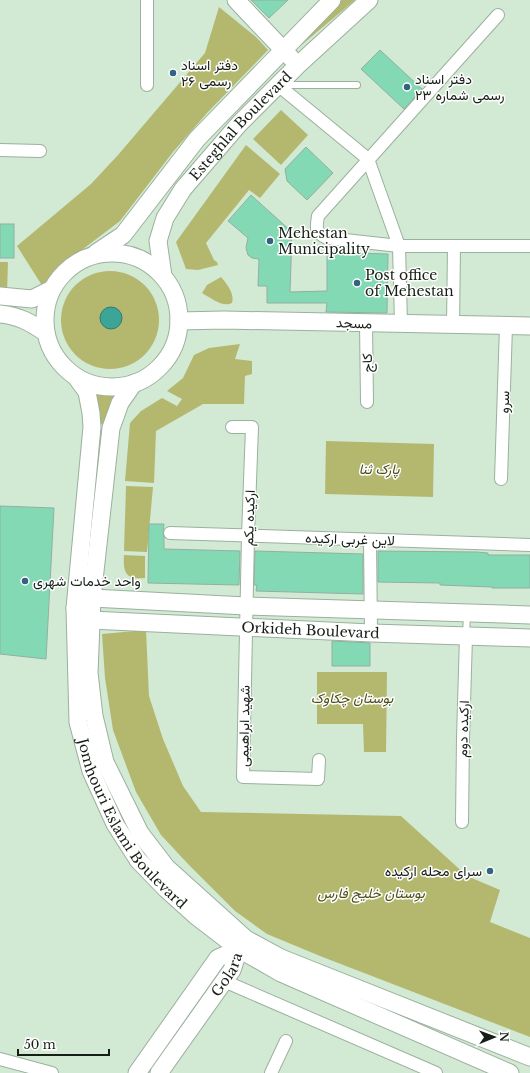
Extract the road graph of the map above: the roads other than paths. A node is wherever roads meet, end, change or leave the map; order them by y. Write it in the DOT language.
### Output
graph roads {
  1 [pos="147,0"];
  2 [pos="236,0"];
  3 [pos="332,0"];
  4 [pos="369,0"];
  5 [pos="498,15"];
  6 [pos="282,50"];
  7 [pos="298,65"];
  8 [pos="147,85"];
  9 [pos="278,85"];
  10 [pos="357,86"];
  11 [pos="0,150"];
  12 [pos="40,151"];
  13 [pos="368,159"];
  14 [pos="399,246"];
  15 [pos="454,246"];
  16 [pos="529,246"];
  17 [pos="92,255"];
  18 [pos="163,276"];
  19 [pos="52,289"];
  20 [pos="0,296"];
  21 [pos="0,314"];
  22 [pos="179,321"];
  23 [pos="366,323"];
  24 [pos="401,324"];
  25 [pos="453,326"];
  26 [pos="506,326"];
  27 [pos="530,326"];
  28 [pos="46,332"];
  29 [pos="76,377"];
  30 [pos="134,383"];
  31 [pos="368,402"];
  32 [pos="232,427"];
  33 [pos="501,479"];
  34 [pos="170,533"];
  35 [pos="248,536"];
  36 [pos="370,540"];
  37 [pos="530,545"];
  38 [pos="92,598"];
  39 [pos="246,606"];
  40 [pos="75,608"];
  41 [pos="371,611"];
  42 [pos="467,613"];
  43 [pos="530,615"];
  44 [pos="90,620"];
  45 [pos="246,628"];
  46 [pos="371,633"];
  47 [pos="466,636"];
  48 [pos="530,638"];
  49 [pos="319,760"];
  50 [pos="462,822"];
  51 [pos="242,944"];
  52 [pos="224,981"];
  53 [pos="286,1041"];
  54 [pos="530,1057"];
  55 [pos="0,1059"];
  56 [pos="52,1073"];
  57 [pos="137,1073"];
  58 [pos="159,1073"];
  59 [pos="271,1073"];
  60 [pos="436,1073"];
  61 [pos="510,1073"];
  1 -- 8 [label="street"];
  2 -- 6 [label="street"];
  3 -- 6 [label="street, Esteghlal Boulevard"];
  4 -- 7 [label="street, Esteghlal Boulevard"];
  5 -- 13 [label="street"];
  6 -- 7 [label="street"];
  6 -- 17 [label="street, Esteghlal Boulevard"];
  7 -- 9 [label="street, Esteghlal Boulevard"];
  9 -- 10 [label="lane"];
  9 -- 13 [label="street"];
  9 -- 18 [label="street, Esteghlal Boulevard"];
  11 -- 12 [label="street"];
  13 -- 14 [label="street"];
  13 -- 14 [label="street"];
  14 -- 15 [label="street"];
  14 -- 24 [label="street"];
  15 -- 16 [label="street"];
  15 -- 25 [label="street"];
  17 -- 18 [label="street"];
  17 -- 19 [label="street"];
  18 -- 22 [label="street"];
  19 -- 20 [label="street"];
  19 -- 28 [label="street"];
  21 -- 28 [label="street"];
  22 -- 23 [label="street, مسجد"];
  22 -- 30 [label="street"];
  23 -- 24 [label="street, مسجد"];
  23 -- 31 [label="street, کاج"];
  24 -- 25 [label="street, مسجد"];
  25 -- 26 [label="street, مسجد"];
  26 -- 27 [label="street, مسجد"];
  26 -- 33 [label="street, سرو"];
  28 -- 29 [label="street"];
  29 -- 30 [label="street"];
  29 -- 40 [label="street, Jomhouri Eslami Boulevard"];
  30 -- 38 [label="street, Jomhouri Eslami Boulevard"];
  32 -- 35 [label="street, ارکیده یکم"];
  34 -- 35 [label="street, لاین غربی ارکیده"];
  35 -- 36 [label="street, لاین غربی ارکیده"];
  35 -- 39 [label="street, ارکیده یکم"];
  36 -- 37 [label="street, لاین غربی ارکیده"];
  36 -- 41 [label="street"];
  38 -- 39 [label="street, Orkideh Boulevard"];
  38 -- 40 [label="street"];
  38 -- 44 [label="street, Jomhouri Eslami Boulevard"];
  39 -- 41 [label="street, Orkideh Boulevard"];
  39 -- 45 [label="street, ارکیده یکم"];
  40 -- 44 [label="street"];
  40 -- 51 [label="street, Jomhouri Eslami Boulevard"];
  41 -- 42 [label="street, Orkideh Boulevard"];
  41 -- 46 [label="street"];
  42 -- 43 [label="street, Orkideh Boulevard"];
  42 -- 47 [label="lane"];
  44 -- 45 [label="street, Orkideh Boulevard"];
  44 -- 51 [label="street, Jomhouri Eslami Boulevard"];
  45 -- 46 [label="street, Orkideh Boulevard"];
  45 -- 49 [label="street, شهید ابراهیمی"];
  46 -- 47 [label="street, Orkideh Boulevard"];
  47 -- 48 [label="street, Orkideh Boulevard"];
  47 -- 50 [label="street, ارکیده دوم"];
  51 -- 52 [label="street, Golara"];
  51 -- 54 [label="street, Jomhouri Eslami Boulevard"];
  51 -- 57 [label="street, Golara"];
  51 -- 61 [label="street, Jomhouri Eslami Boulevard"];
  52 -- 58 [label="street, Golara"];
  52 -- 60 [label="street"];
  53 -- 59 [label="street"];
  55 -- 56 [label="street"];
}
